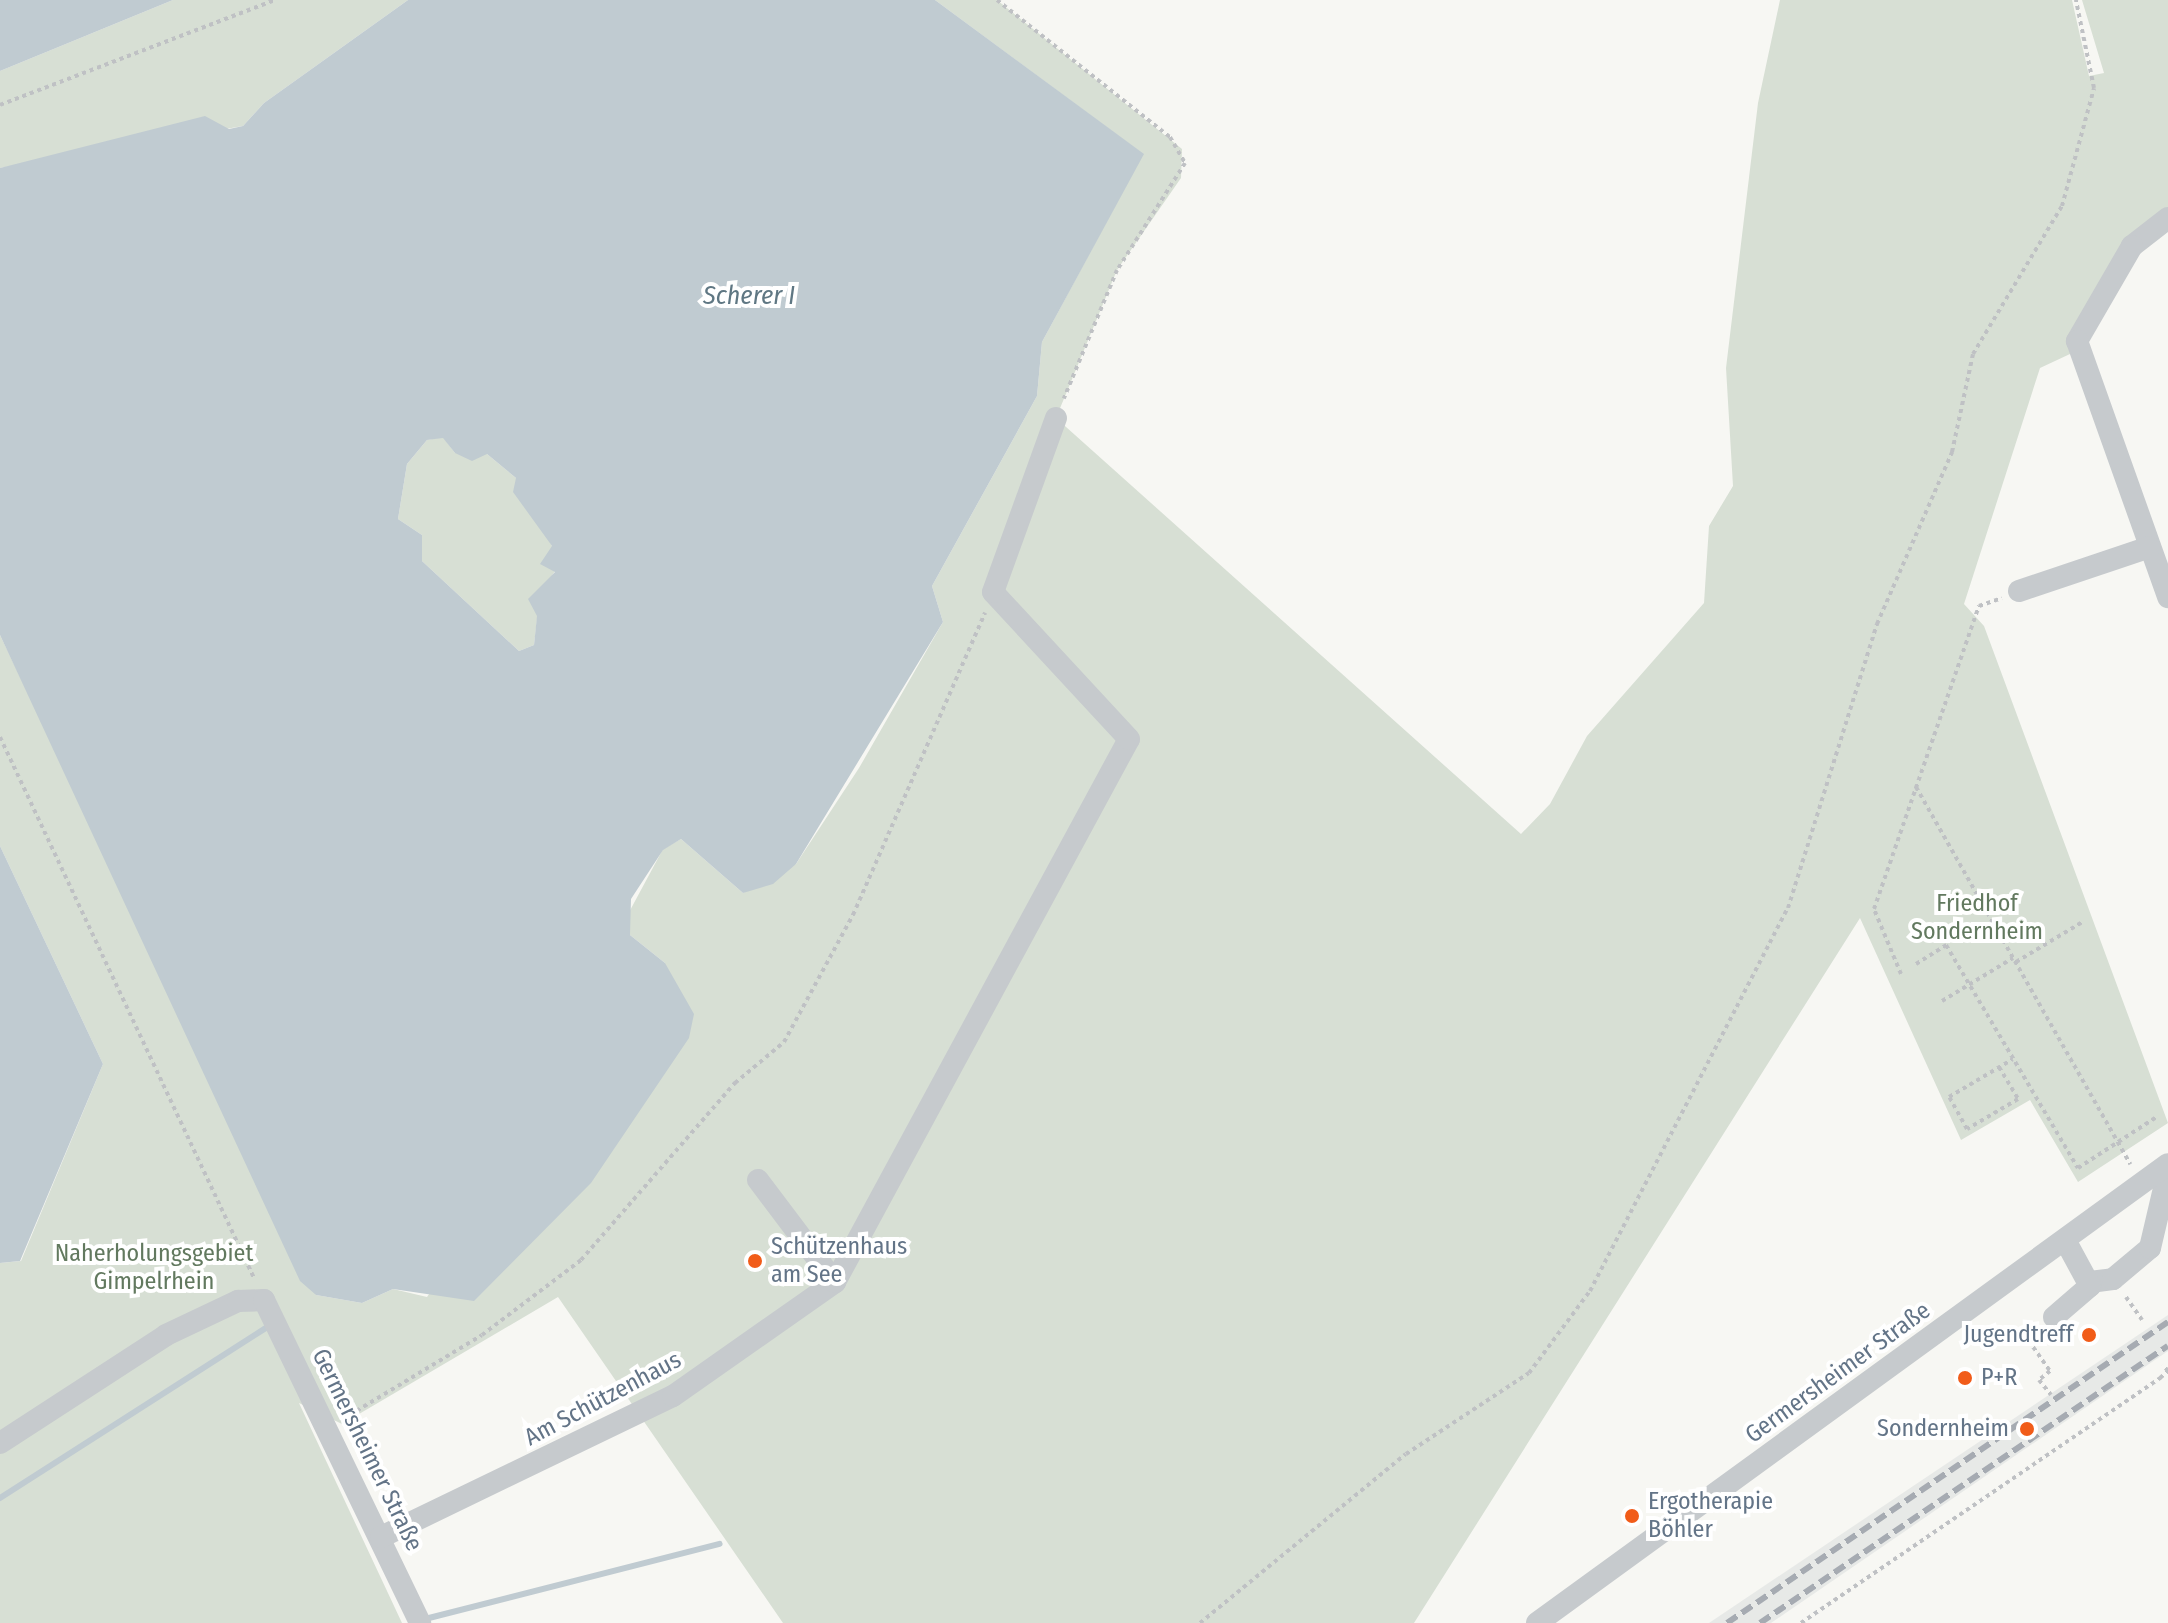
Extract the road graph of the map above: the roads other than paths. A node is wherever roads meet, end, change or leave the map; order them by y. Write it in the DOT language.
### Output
graph roads {
  1 [pos="2168,218"];
  2 [pos="1056,418"];
  3 [pos="2150,547"];
  4 [pos="2019,591"];
  5 [pos="2168,597"];
  6 [pos="2168,1164"];
  7 [pos="2168,1171"];
  8 [pos="758,1180"];
  9 [pos="2065,1240"];
  10 [pos="835,1282"];
  11 [pos="2090,1282"];
  12 [pos="2054,1317"];
  13 [pos="0,1443"];
  14 [pos="381,1537"];
  15 [pos="417,1616"];
  16 [pos="1537,1623"];
  1 -- 3 [label="street"];
  2 -- 10 [label="street"];
  3 -- 4 [label="street"];
  3 -- 5 [label="street"];
  6 -- 9 [label="street, Germersheimer Straße"];
  7 -- 11 [label="street"];
  8 -- 10 [label="street"];
  9 -- 11 [label="street"];
  9 -- 16 [label="street, Germersheimer Straße"];
  10 -- 14 [label="street, Am Schützenhaus"];
  11 -- 12 [label="street"];
  13 -- 14 [label="street, Germersheimer Straße"];
  14 -- 15 [label="street, Germersheimer Straße"];
}
